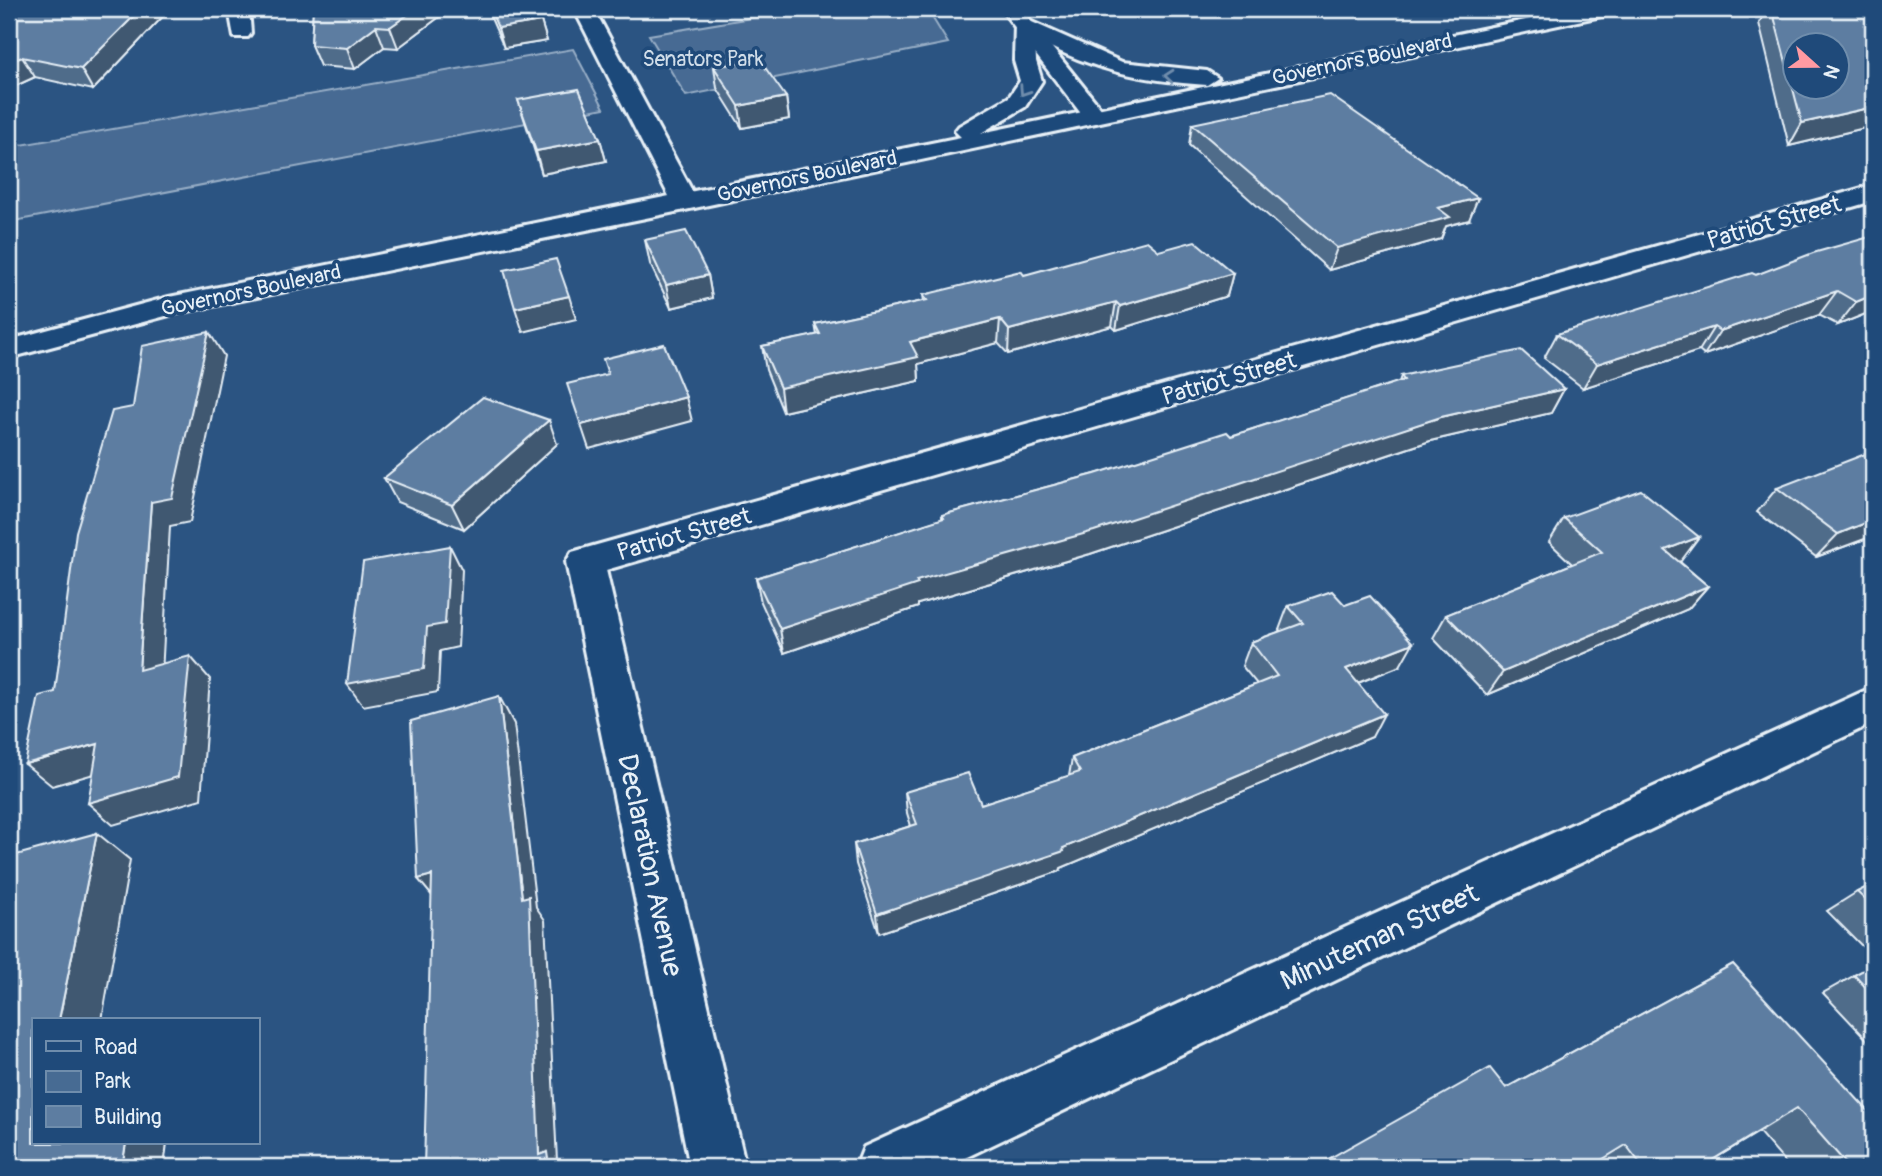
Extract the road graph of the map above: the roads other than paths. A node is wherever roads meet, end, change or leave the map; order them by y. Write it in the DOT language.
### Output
graph roads {
  1 [pos="239,9"];
  2 [pos="584,9"];
  3 [pos="1606,9"];
  4 [pos="1018,17"];
  5 [pos="242,33"];
  6 [pos="1262,80"];
  7 [pos="1094,115"];
  8 [pos="942,147"];
  9 [pos="1873,194"];
  10 [pos="685,202"];
  11 [pos="9,349"];
  12 [pos="585,562"];
  13 [pos="1873,704"];
  14 [pos="718,1167"];
  15 [pos="884,1167"];
  1 -- 5 [label="street"];
  2 -- 10 [label="street"];
  3 -- 6 [label="street, Governors Boulevard"];
  6 -- 4 [label="street, one-way"];
  4 -- 7 [label="street"];
  4 -- 8 [label="street, one-way"];
  6 -- 7 [label="street, Governors Boulevard"];
  7 -- 8 [label="street, Governors Boulevard"];
  8 -- 10 [label="street, Governors Boulevard"];
  9 -- 12 [label="street, Patriot Street"];
  10 -- 11 [label="street, Governors Boulevard"];
  12 -- 14 [label="street, Declaration Avenue"];
  13 -- 15 [label="street, Minuteman Street"];
}
